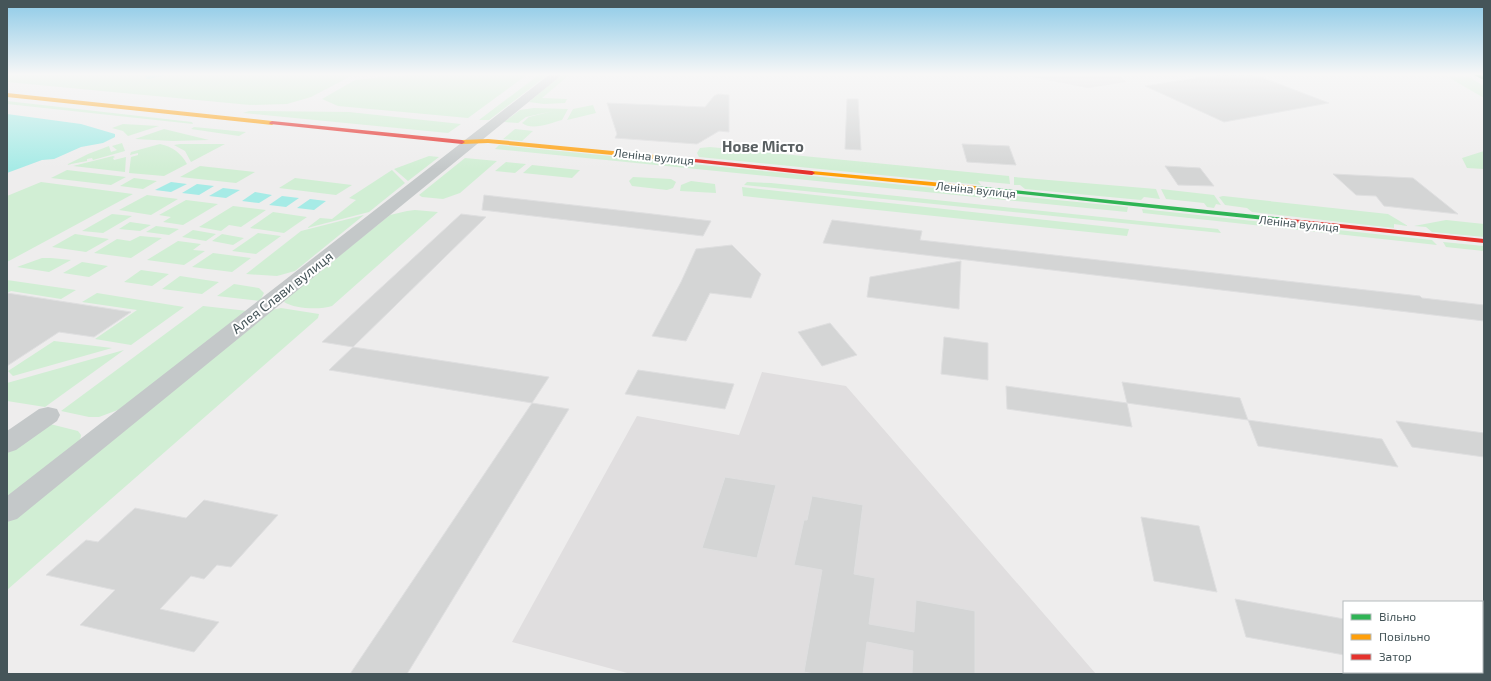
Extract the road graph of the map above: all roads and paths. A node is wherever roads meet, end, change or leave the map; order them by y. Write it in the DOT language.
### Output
graph roads {
  1 [pos="97,106"];
  2 [pos="522,106"];
  3 [pos="477,147"];
  4 [pos="1484,241"];
  5 [pos="48,415"];
  6 [pos="7,444"];
  7 [pos="7,511"];
  1 -- 3 [label="street, Леніна вулиця"];
  2 -- 3 [label="street, Алея Слави вулиця"];
  3 -- 4 [label="street, Леніна вулиця"];
  3 -- 7 [label="street, Алея Слави вулиця"];
  5 -- 6 [label="street"];
}
